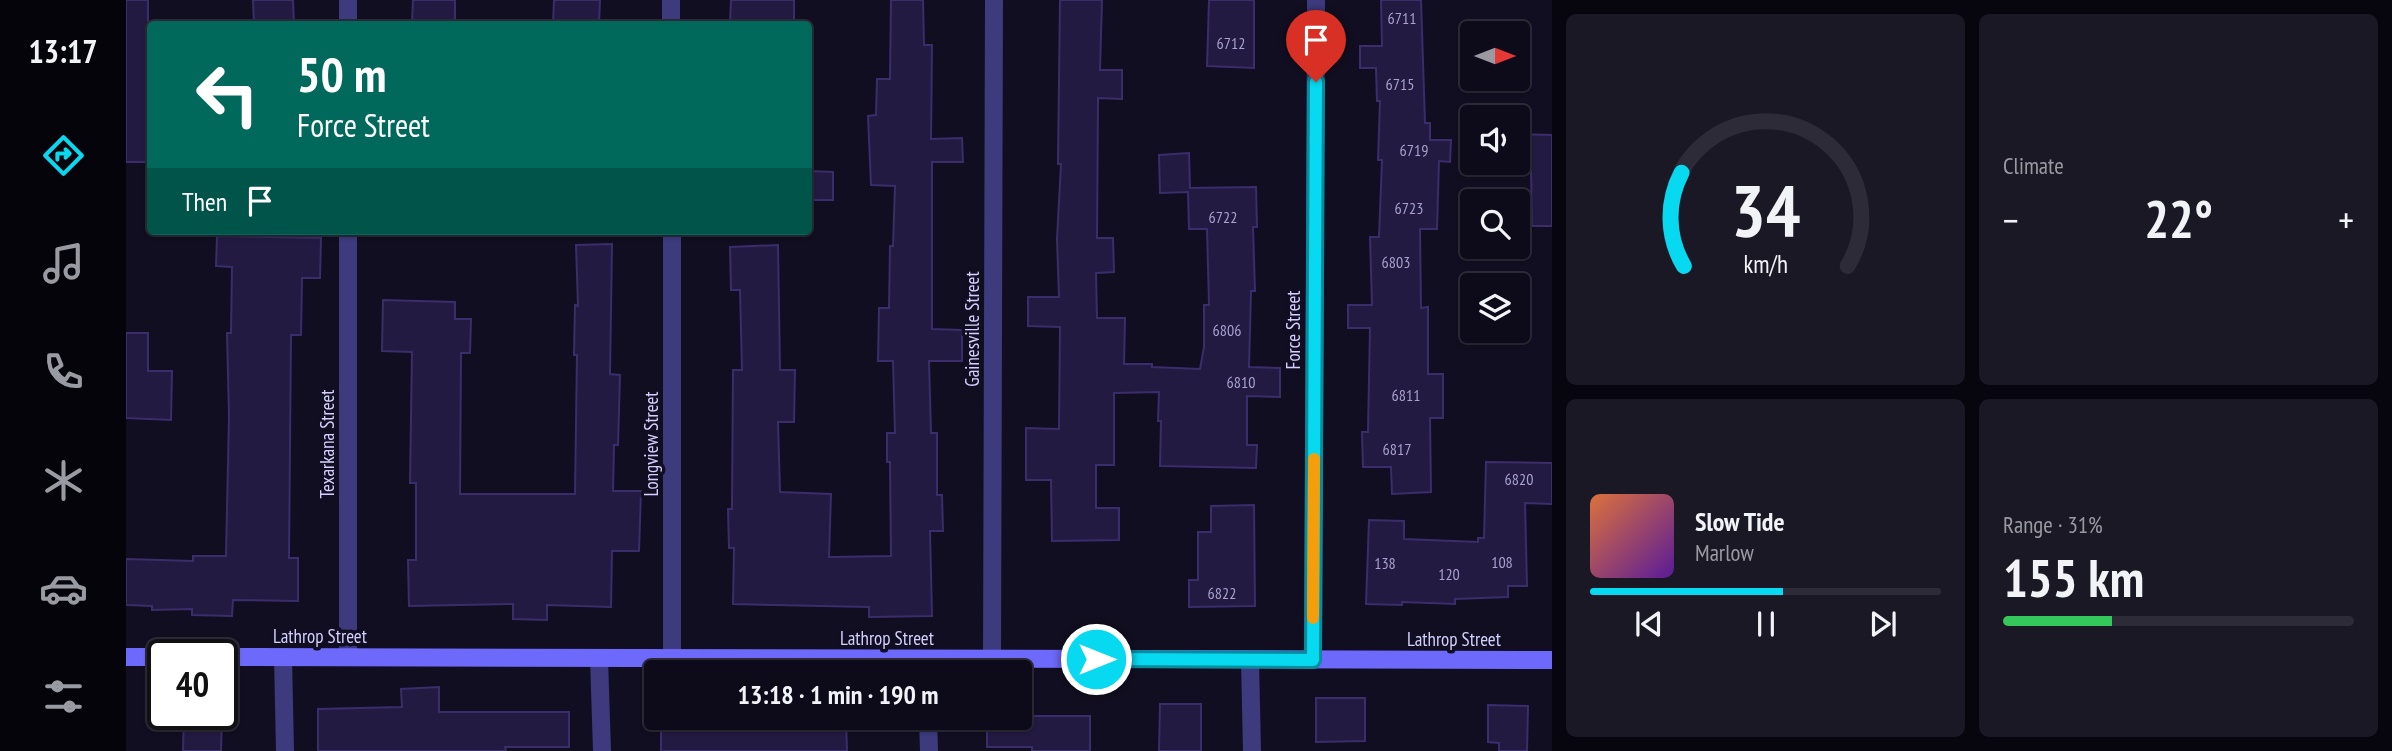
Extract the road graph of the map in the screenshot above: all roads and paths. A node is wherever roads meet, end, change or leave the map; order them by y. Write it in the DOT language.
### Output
graph roads {
  1 [pos="348,0"];
  2 [pos="671,0"];
  3 [pos="994,0"];
  4 [pos="1316,0"];
  5 [pos="348,21"];
  6 [pos="671,21"];
  7 [pos="348,235"];
  8 [pos="671,235"];
  9 [pos="126,657"];
  10 [pos="147,657"];
  11 [pos="238,657"];
  12 [pos="283,657"];
  13 [pos="348,657"];
  14 [pos="599,658"];
  15 [pos="672,658"];
  16 [pos="992,659"];
  17 [pos="745,660"];
  18 [pos="981,660"];
  19 [pos="1250,660"];
  20 [pos="1313,660"];
  21 [pos="1552,660"];
  22 [pos="928,730"];
  23 [pos="285,751"];
  24 [pos="602,751"];
  25 [pos="929,751"];
  26 [pos="1252,751"];
  1 -- 5 [label="street"];
  2 -- 6 [label="street"];
  3 -- 16 [label="street, Gainesville Street"];
  4 -- 20 [label="street, Force Street"];
  7 -- 13 [label="street, Texarkana Street"];
  8 -- 15 [label="street, Longview Street"];
  9 -- 10 [label="street"];
  11 -- 12 [label="street, Lathrop Street"];
  12 -- 13 [label="street, Lathrop Street"];
  12 -- 23 [label="street"];
  13 -- 14 [label="street, Lathrop Street"];
  14 -- 15 [label="street, Lathrop Street"];
  14 -- 24 [label="street"];
  15 -- 17 [label="street, Lathrop Street"];
  16 -- 18 [label="street, Lathrop Street"];
  16 -- 19 [label="street, Lathrop Street"];
  19 -- 20 [label="street, Lathrop Street"];
  19 -- 26 [label="street"];
  20 -- 21 [label="street, Lathrop Street"];
  22 -- 25 [label="street"];
}
